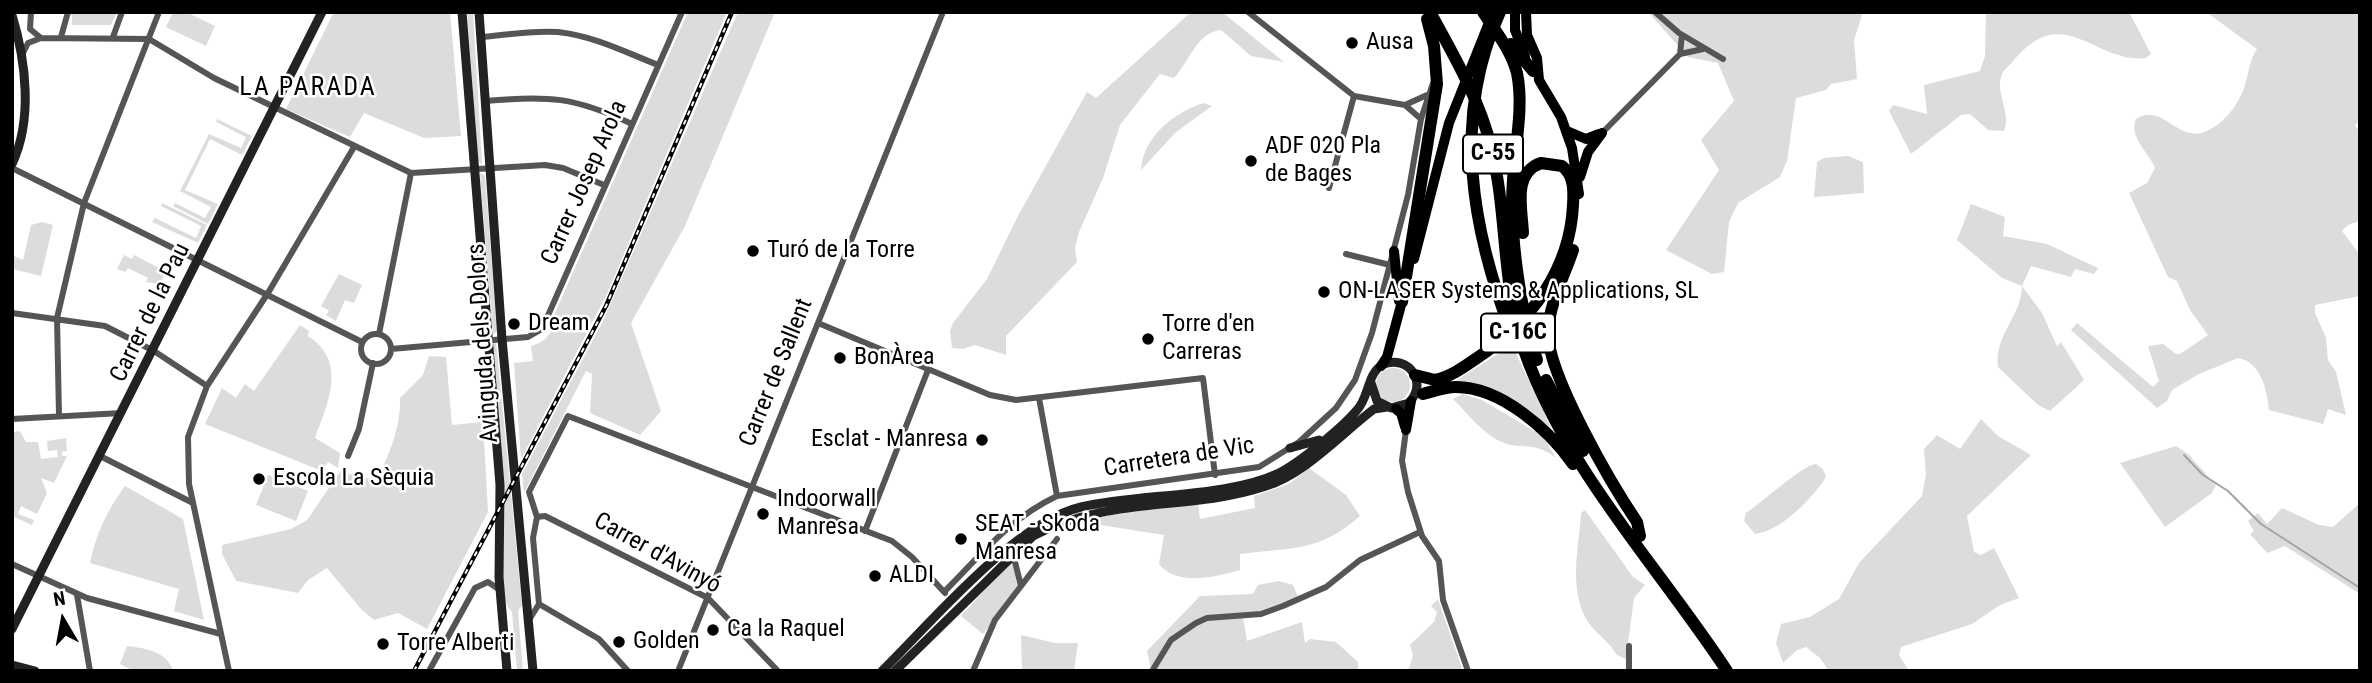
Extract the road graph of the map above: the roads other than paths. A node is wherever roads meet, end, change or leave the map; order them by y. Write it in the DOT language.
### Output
graph roads {
  1 [pos="31,12"];
  2 [pos="68,12"];
  3 [pos="122,12"];
  4 [pos="159,12"];
  5 [pos="322,12"];
  6 [pos="462,12"];
  7 [pos="479,12"];
  8 [pos="682,12"];
  9 [pos="943,12"];
  10 [pos="1248,12"];
  11 [pos="1428,12"];
  12 [pos="1484,12"];
  13 [pos="1494,12"];
  14 [pos="1500,12"];
  15 [pos="1515,12"];
  16 [pos="1526,12"];
  17 [pos="1655,12"];
  18 [pos="12,15"];
  19 [pos="1682,36"];
  20 [pos="61,37"];
  21 [pos="113,37"];
  22 [pos="481,37"];
  23 [pos="41,38"];
  24 [pos="149,39"];
  25 [pos="1703,49"];
  26 [pos="1680,54"];
  27 [pos="21,57"];
  28 [pos="1723,60"];
  29 [pos="658,65"];
  30 [pos="1437,71"];
  31 [pos="1536,76"];
  32 [pos="1427,94"];
  33 [pos="1354,96"];
  34 [pos="485,101"];
  35 [pos="1405,105"];
  36 [pos="274,108"];
  37 [pos="1421,119"];
  38 [pos="632,124"];
  39 [pos="1567,131"];
  40 [pos="1602,133"];
  41 [pos="354,148"];
  42 [pos="12,166"];
  43 [pos="490,168"];
  44 [pos="472,170"];
  45 [pos="411,173"];
  46 [pos="1578,183"];
  47 [pos="604,185"];
  48 [pos="1329,188"];
  49 [pos="84,203"];
  50 [pos="1574,236"];
  51 [pos="1394,251"];
  52 [pos="1346,254"];
  53 [pos="197,261"];
  54 [pos="1390,265"];
  55 [pos="268,293"];
  56 [pos="1401,306"];
  57 [pos="1516,306"];
  58 [pos="12,313"];
  59 [pos="57,318"];
  60 [pos="818,323"];
  61 [pos="379,334"];
  62 [pos="502,339"];
  63 [pos="486,340"];
  64 [pos="362,342"];
  65 [pos="1528,348"];
  66 [pos="391,349"];
  67 [pos="154,351"];
  68 [pos="373,363"];
  69 [pos="1381,366"];
  70 [pos="928,370"];
  71 [pos="1415,375"];
  72 [pos="1371,383"];
  73 [pos="207,386"];
  74 [pos="1416,397"];
  75 [pos="1039,398"];
  76 [pos="1391,408"];
  77 [pos="122,413"];
  78 [pos="59,416"];
  79 [pos="12,419"];
  80 [pos="1406,430"];
  81 [pos="1327,436"];
  82 [pos="1290,448"];
  83 [pos="100,456"];
  84 [pos="348,456"];
  85 [pos="1215,475"];
  86 [pos="752,486"];
  87 [pos="1057,496"];
  88 [pos="193,503"];
  89 [pos="537,517"];
  90 [pos="864,531"];
  91 [pos="1420,532"];
  92 [pos="1640,536"];
  93 [pos="1057,539"];
  94 [pos="1013,554"];
  95 [pos="12,564"];
  96 [pos="38,578"];
  97 [pos="1021,586"];
  98 [pos="500,591"];
  99 [pos="944,592"];
  100 [pos="77,595"];
  101 [pos="708,598"];
  102 [pos="953,602"];
  103 [pos="539,604"];
  104 [pos="1683,608"];
  105 [pos="529,620"];
  106 [pos="12,629"];
  107 [pos="221,634"];
  108 [pos="1629,646"];
  109 [pos="12,665"];
  110 [pos="35,671"];
  111 [pos="90,671"];
  112 [pos="229,671"];
  113 [pos="429,671"];
  114 [pos="507,671"];
  115 [pos="533,671"];
  116 [pos="628,671"];
  117 [pos="678,671"];
  118 [pos="778,671"];
  119 [pos="882,671"];
  120 [pos="895,671"];
  121 [pos="973,671"];
  122 [pos="1152,671"];
  123 [pos="1468,671"];
  124 [pos="1629,671"];
  125 [pos="1727,671"];
  126 [pos="1735,671"];
  1 -- 23 [label="street"];
  2 -- 20 [label="street"];
  3 -- 21 [label="street"];
  4 -- 24 [label="street"];
  5 -- 36 [label="street, Carrer de la Pau"];
  6 -- 44 [label="street, Avinguda dels Dolors"];
  7 -- 22 [label="street, Avinguda dels Dolors"];
  8 -- 29 [label="street, Carrer Josep Arola"];
  9 -- 60 [label="street, Carrer de Sallent"];
  10 -- 33 [label="street"];
  11 -- 30 [label="highway"];
  11 -- 57 [label="highway, C-55"];
  12 -- 31 [label="highway"];
  12 -- 57 [label="highway, C-55"];
  13 -- 56 [label="main road"];
  14 -- 57 [label="highway"];
  15 -- 31 [label="main road, C-16C"];
  16 -- 31 [label="main road"];
  17 -- 19 [label="street"];
  18 -- 27 [label="street"];
  19 -- 25 [label="street"];
  19 -- 26 [label="street"];
  20 -- 21 [label="street"];
  20 -- 23 [label="street"];
  21 -- 24 [label="street"];
  22 -- 29 [label="street"];
  22 -- 34 [label="street, Avinguda dels Dolors"];
  23 -- 27 [label="street"];
  24 -- 36 [label="street"];
  24 -- 49 [label="street"];
  25 -- 26 [label="street"];
  25 -- 28 [label="street"];
  26 -- 40 [label="street"];
  27 -- 42 [label="street"];
  29 -- 38 [label="street, Carrer Josep Arola"];
  30 -- 32 [label="street, Carretera de Vic"];
  30 -- 56 [label="highway"];
  31 -- 39 [label="main road, C-16C"];
  32 -- 35 [label="street"];
  32 -- 37 [label="street, Carretera de Vic"];
  33 -- 35 [label="street"];
  33 -- 48 [label="street"];
  34 -- 38 [label="street"];
  34 -- 43 [label="street, Avinguda dels Dolors"];
  35 -- 37 [label="street"];
  36 -- 41 [label="street"];
  36 -- 53 [label="street, Carrer de la Pau"];
  37 -- 51 [label="street, Carretera de Vic"];
  38 -- 47 [label="street, Carrer Josep Arola"];
  39 -- 40 [label="main road"];
  39 -- 46 [label="main road, C-16C"];
  40 -- 46 [label="main road"];
  41 -- 45 [label="street"];
  41 -- 55 [label="street"];
  42 -- 49 [label="street"];
  43 -- 44 [label="street"];
  43 -- 47 [label="street"];
  43 -- 62 [label="street, Avinguda dels Dolors"];
  44 -- 45 [label="street"];
  44 -- 63 [label="street, Avinguda dels Dolors"];
  45 -- 61 [label="street"];
  46 -- 50 [label="main road, C-16C"];
  47 -- 62 [label="street, Carrer Josep Arola"];
  49 -- 53 [label="street"];
  49 -- 59 [label="street"];
  50 -- 74 [label="main road, C-16C"];
  50 -- 92 [label="highway"];
  51 -- 54 [label="street, Carretera de Vic"];
  51 -- 56 [label="main road"];
  52 -- 54 [label="street"];
  53 -- 55 [label="street"];
  53 -- 67 [label="street, Carrer de la Pau"];
  54 -- 82 [label="street, Carretera de Vic"];
  55 -- 64 [label="street"];
  55 -- 73 [label="street"];
  56 -- 69 [label="main road"];
  57 -- 65 [label="highway, C-55"];
  57 -- 65 [label="highway"];
  57 -- 71 [label="highway"];
  58 -- 59 [label="street"];
  59 -- 67 [label="street"];
  59 -- 78 [label="street"];
  60 -- 70 [label="street"];
  60 -- 86 [label="street, Carrer de Sallent"];
  61 -- 64 [label="street"];
  61 -- 66 [label="street"];
  62 -- 63 [label="street"];
  62 -- 105 [label="street, Avinguda dels Dolors"];
  63 -- 66 [label="street"];
  63 -- 98 [label="street, Avinguda dels Dolors"];
  64 -- 68 [label="street"];
  65 -- 92 [label="highway"];
  65 -- 104 [label="highway, C-55"];
  66 -- 68 [label="street"];
  67 -- 73 [label="street"];
  67 -- 77 [label="street, Carrer de la Pau"];
  68 -- 84 [label="street"];
  69 -- 71 [label="street"];
  69 -- 72 [label="street"];
  70 -- 75 [label="street"];
  70 -- 90 [label="street"];
  71 -- 74 [label="street"];
  72 -- 76 [label="street"];
  72 -- 81 [label="street"];
  73 -- 88 [label="street"];
  74 -- 76 [label="street, C-16C"];
  74 -- 80 [label="main road"];
  74 -- 104 [label="highway"];
  75 -- 85 [label="street"];
  75 -- 87 [label="street"];
  76 -- 80 [label="main road"];
  76 -- 94 [label="street"];
  77 -- 78 [label="street"];
  77 -- 83 [label="street, Carrer de la Pau"];
  78 -- 79 [label="street"];
  80 -- 91 [label="street"];
  81 -- 82 [label="street"];
  81 -- 102 [label="street"];
  82 -- 85 [label="street, Carretera de Vic"];
  83 -- 88 [label="street"];
  83 -- 96 [label="street, Carrer de la Pau"];
  85 -- 87 [label="street, Carretera de Vic"];
  86 -- 89 [label="street"];
  86 -- 90 [label="street"];
  86 -- 101 [label="street, Carrer de Sallent"];
  87 -- 99 [label="street, Carretera de Vic"];
  88 -- 107 [label="street"];
  89 -- 101 [label="street, Carrer d'Avinyó"];
  89 -- 103 [label="street"];
  90 -- 99 [label="street"];
  91 -- 122 [label="street"];
  91 -- 123 [label="street"];
  92 -- 126 [label="highway"];
  93 -- 97 [label="street"];
  94 -- 97 [label="street"];
  94 -- 120 [label="street"];
  95 -- 96 [label="street"];
  96 -- 100 [label="street"];
  96 -- 106 [label="street, Carrer de la Pau"];
  97 -- 121 [label="street"];
  98 -- 113 [label="street"];
  98 -- 114 [label="street, Avinguda dels Dolors"];
  99 -- 102 [label="street"];
  100 -- 107 [label="street"];
  100 -- 111 [label="street"];
  101 -- 117 [label="street, Carrer de Sallent"];
  101 -- 118 [label="street, Carrer d'Avinyó"];
  102 -- 119 [label="street"];
  103 -- 105 [label="street"];
  103 -- 116 [label="street"];
  104 -- 125 [label="highway, C-55"];
  105 -- 115 [label="street, Avinguda dels Dolors"];
  107 -- 112 [label="street"];
  108 -- 124 [label="street"];
  109 -- 110 [label="street"];
}
